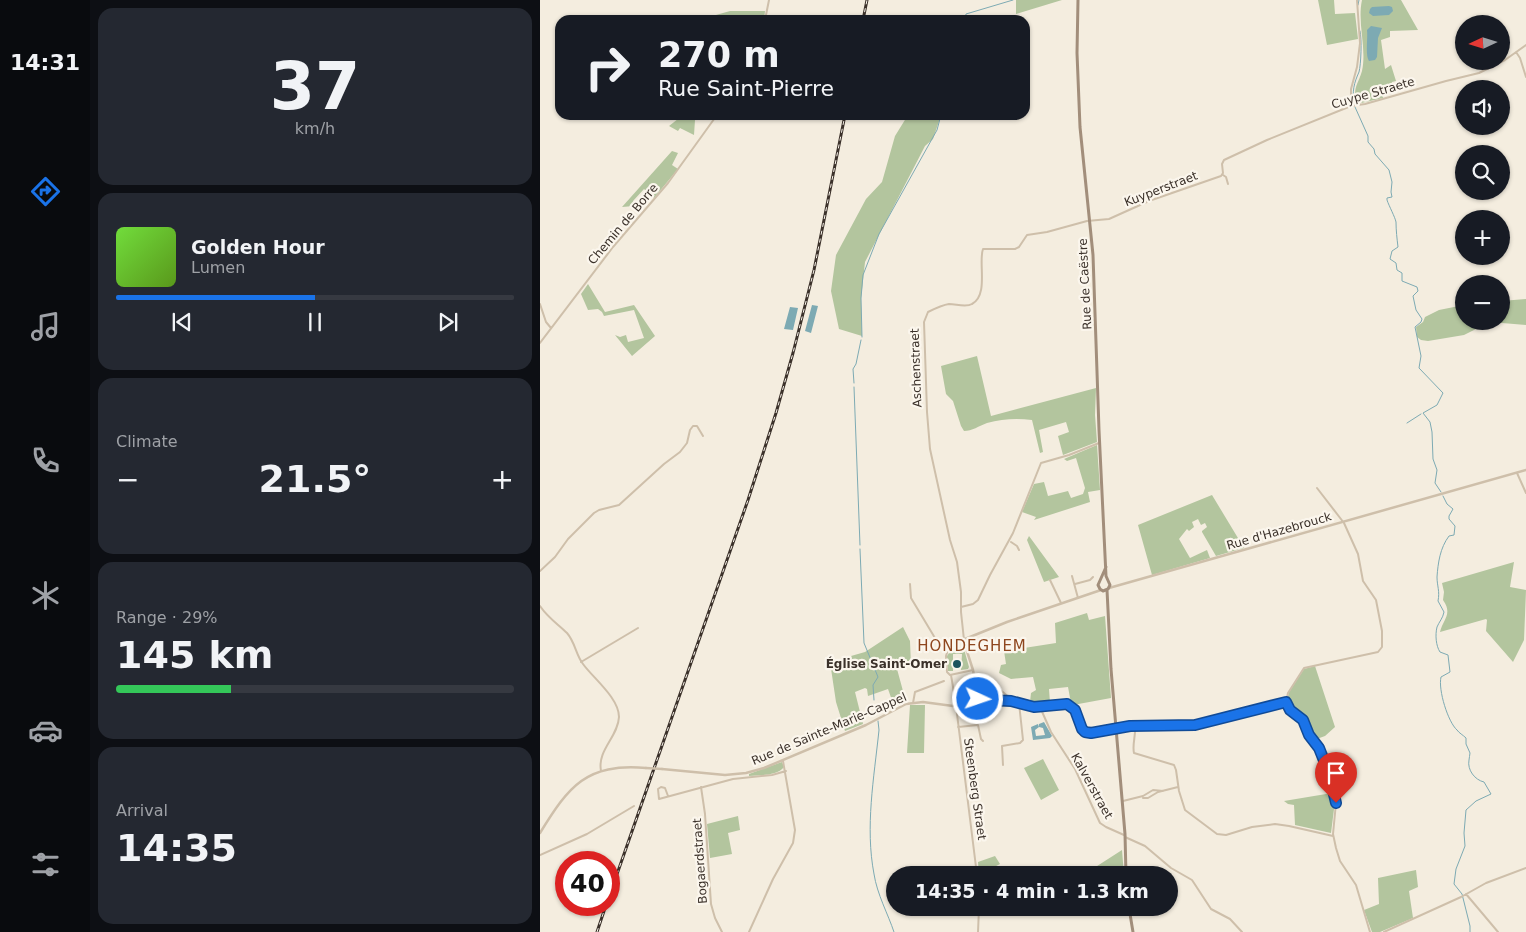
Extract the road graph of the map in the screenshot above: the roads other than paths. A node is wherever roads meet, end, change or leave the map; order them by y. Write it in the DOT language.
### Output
graph roads {
  1 [pos="769,0"];
  2 [pos="1078,0"];
  3 [pos="1357,0"];
  4 [pos="766,15"];
  5 [pos="1526,45"];
  6 [pos="1516,52"];
  7 [pos="1526,77"];
  8 [pos="1351,106"];
  9 [pos="713,120"];
  10 [pos="1223,175"];
  11 [pos="1228,184"];
  12 [pos="1089,220"];
  13 [pos="540,304"];
  14 [pos="551,328"];
  15 [pos="540,343"];
  16 [pos="703,436"];
  17 [pos="1099,443"];
  18 [pos="1526,470"];
  19 [pos="1517,473"];
  20 [pos="1317,488"];
  21 [pos="1526,493"];
  22 [pos="1344,522"];
  23 [pos="1010,542"];
  24 [pos="1019,550"];
  25 [pos="1106,567"];
  26 [pos="540,571"];
  27 [pos="1072,576"];
  28 [pos="1093,577"];
  29 [pos="1050,580"];
  30 [pos="1107,580"];
  31 [pos="1100,582"];
  32 [pos="910,584"];
  33 [pos="1075,584"];
  34 [pos="1109,588"];
  35 [pos="1102,590"];
  36 [pos="1089,595"];
  37 [pos="1078,598"];
  38 [pos="1108,599"];
  39 [pos="1061,604"];
  40 [pos="540,606"];
  41 [pos="961,606"];
  42 [pos="638,628"];
  43 [pos="964,640"];
  44 [pos="949,646"];
  45 [pos="581,662"];
  46 [pos="973,670"];
  47 [pos="951,675"];
  48 [pos="974,677"];
  49 [pos="944,681"];
  50 [pos="978,701"];
  51 [pos="1011,701"];
  52 [pos="1286,702"];
  53 [pos="913,703"];
  54 [pos="1019,703"];
  55 [pos="956,706"];
  56 [pos="1040,707"];
  57 [pos="1135,726"];
  58 [pos="958,727"];
  59 [pos="1117,729"];
  60 [pos="983,741"];
  61 [pos="783,760"];
  62 [pos="1003,766"];
  63 [pos="601,771"];
  64 [pos="786,771"];
  65 [pos="701,787"];
  66 [pos="1178,787"];
  67 [pos="668,796"];
  68 [pos="1123,801"];
  69 [pos="634,806"];
  70 [pos="540,833"];
  71 [pos="1125,836"];
  72 [pos="1333,836"];
  73 [pos="540,855"];
  74 [pos="976,866"];
  75 [pos="1126,866"];
  76 [pos="1526,868"];
  77 [pos="1464,895"];
  78 [pos="979,916"];
  79 [pos="1130,916"];
  80 [pos="722,932"];
  81 [pos="750,932"];
  82 [pos="978,932"];
  83 [pos="1133,932"];
  84 [pos="1242,932"];
  85 [pos="1370,932"];
  86 [pos="1384,932"];
  87 [pos="1498,932"];
  1 -- 4 [label="street"];
  2 -- 12 [label="main road, Rue de Caëstre"];
  3 -- 8 [label="street"];
  5 -- 6 [label="street, Cuype Straete"];
  6 -- 7 [label="street"];
  6 -- 8 [label="street, Cuype Straete"];
  8 -- 10 [label="street, Cuype Straete"];
  9 -- 14 [label="street, Chemin de Borre"];
  10 -- 11 [label="street"];
  10 -- 12 [label="street, Kuyperstraet"];
  12 -- 17 [label="main road, Rue de Caëstre"];
  12 -- 41 [label="street, Aschenstraet"];
  13 -- 14 [label="street"];
  14 -- 15 [label="street, Chemin de Borre"];
  16 -- 26 [label="street"];
  17 -- 23 [label="street"];
  17 -- 25 [label="main road, Rue de Caëstre"];
  18 -- 19 [label="street, Rue d'Hazebrouck"];
  19 -- 21 [label="street"];
  19 -- 22 [label="street, Rue d'Hazebrouck"];
  20 -- 22 [label="street"];
  22 -- 34 [label="street, Rue d'Hazebrouck"];
  22 -- 52 [label="street"];
  23 -- 24 [label="street"];
  23 -- 41 [label="street"];
  25 -- 30 [label="main road, Rue de Caëstre"];
  25 -- 31 [label="main road, Rue de Caëstre"];
  27 -- 33 [label="street"];
  28 -- 33 [label="street"];
  29 -- 39 [label="street"];
  30 -- 31 [label="main road"];
  30 -- 34 [label="main road"];
  31 -- 35 [label="main road"];
  31 -- 36 [label="street"];
  32 -- 44 [label="street"];
  33 -- 37 [label="street"];
  34 -- 35 [label="main road"];
  34 -- 38 [label="main road"];
  35 -- 36 [label="street"];
  35 -- 38 [label="main road"];
  36 -- 37 [label="street"];
  37 -- 39 [label="street"];
  38 -- 59 [label="main road"];
  39 -- 43 [label="street"];
  40 -- 45 [label="street"];
  41 -- 43 [label="street, Aschenstraet"];
  42 -- 45 [label="street"];
  43 -- 44 [label="street"];
  43 -- 46 [label="street"];
  44 -- 47 [label="street, Steenberg Straet"];
  45 -- 63 [label="street"];
  46 -- 47 [label="street"];
  46 -- 48 [label="street"];
  47 -- 55 [label="street, Steenberg Straet"];
  48 -- 50 [label="street"];
  48 -- 51 [label="street"];
  49 -- 53 [label="street"];
  50 -- 51 [label="street"];
  50 -- 55 [label="street, Rue de Sainte-Marie-Cappel"];
  51 -- 54 [label="street"];
  52 -- 57 [label="street"];
  52 -- 72 [label="street"];
  53 -- 55 [label="street, Rue de Sainte-Marie-Cappel"];
  53 -- 61 [label="street, Rue de Sainte-Marie-Cappel"];
  54 -- 56 [label="street"];
  54 -- 62 [label="street"];
  55 -- 58 [label="street, Steenberg Straet"];
  56 -- 59 [label="street"];
  56 -- 71 [label="street, Kalverstraet"];
  57 -- 59 [label="street"];
  57 -- 66 [label="street"];
  58 -- 60 [label="street"];
  58 -- 74 [label="street, Steenberg Straet"];
  59 -- 68 [label="main road"];
  61 -- 63 [label="street, Rue de Sainte-Marie-Cappel, bridge"];
  61 -- 64 [label="street"];
  63 -- 70 [label="street, Rue de Sainte-Marie-Cappel"];
  64 -- 65 [label="street, Rue de Sainte-Marie-Cappel"];
  64 -- 81 [label="street"];
  65 -- 67 [label="street, Rue de Sainte-Marie-Cappel"];
  65 -- 80 [label="street, Bogaerdstraet"];
  66 -- 68 [label="street"];
  66 -- 72 [label="street"];
  67 -- 67 [label="street, Rue de Sainte-Marie-Cappel"];
  68 -- 71 [label="main road"];
  69 -- 73 [label="street"];
  71 -- 75 [label="main road"];
  71 -- 84 [label="street, Kalverstraet"];
  72 -- 85 [label="street"];
  76 -- 77 [label="street"];
  77 -- 86 [label="street"];
  77 -- 87 [label="street"];
  78 -- 82 [label="street"];
  79 -- 83 [label="main road"];
}
